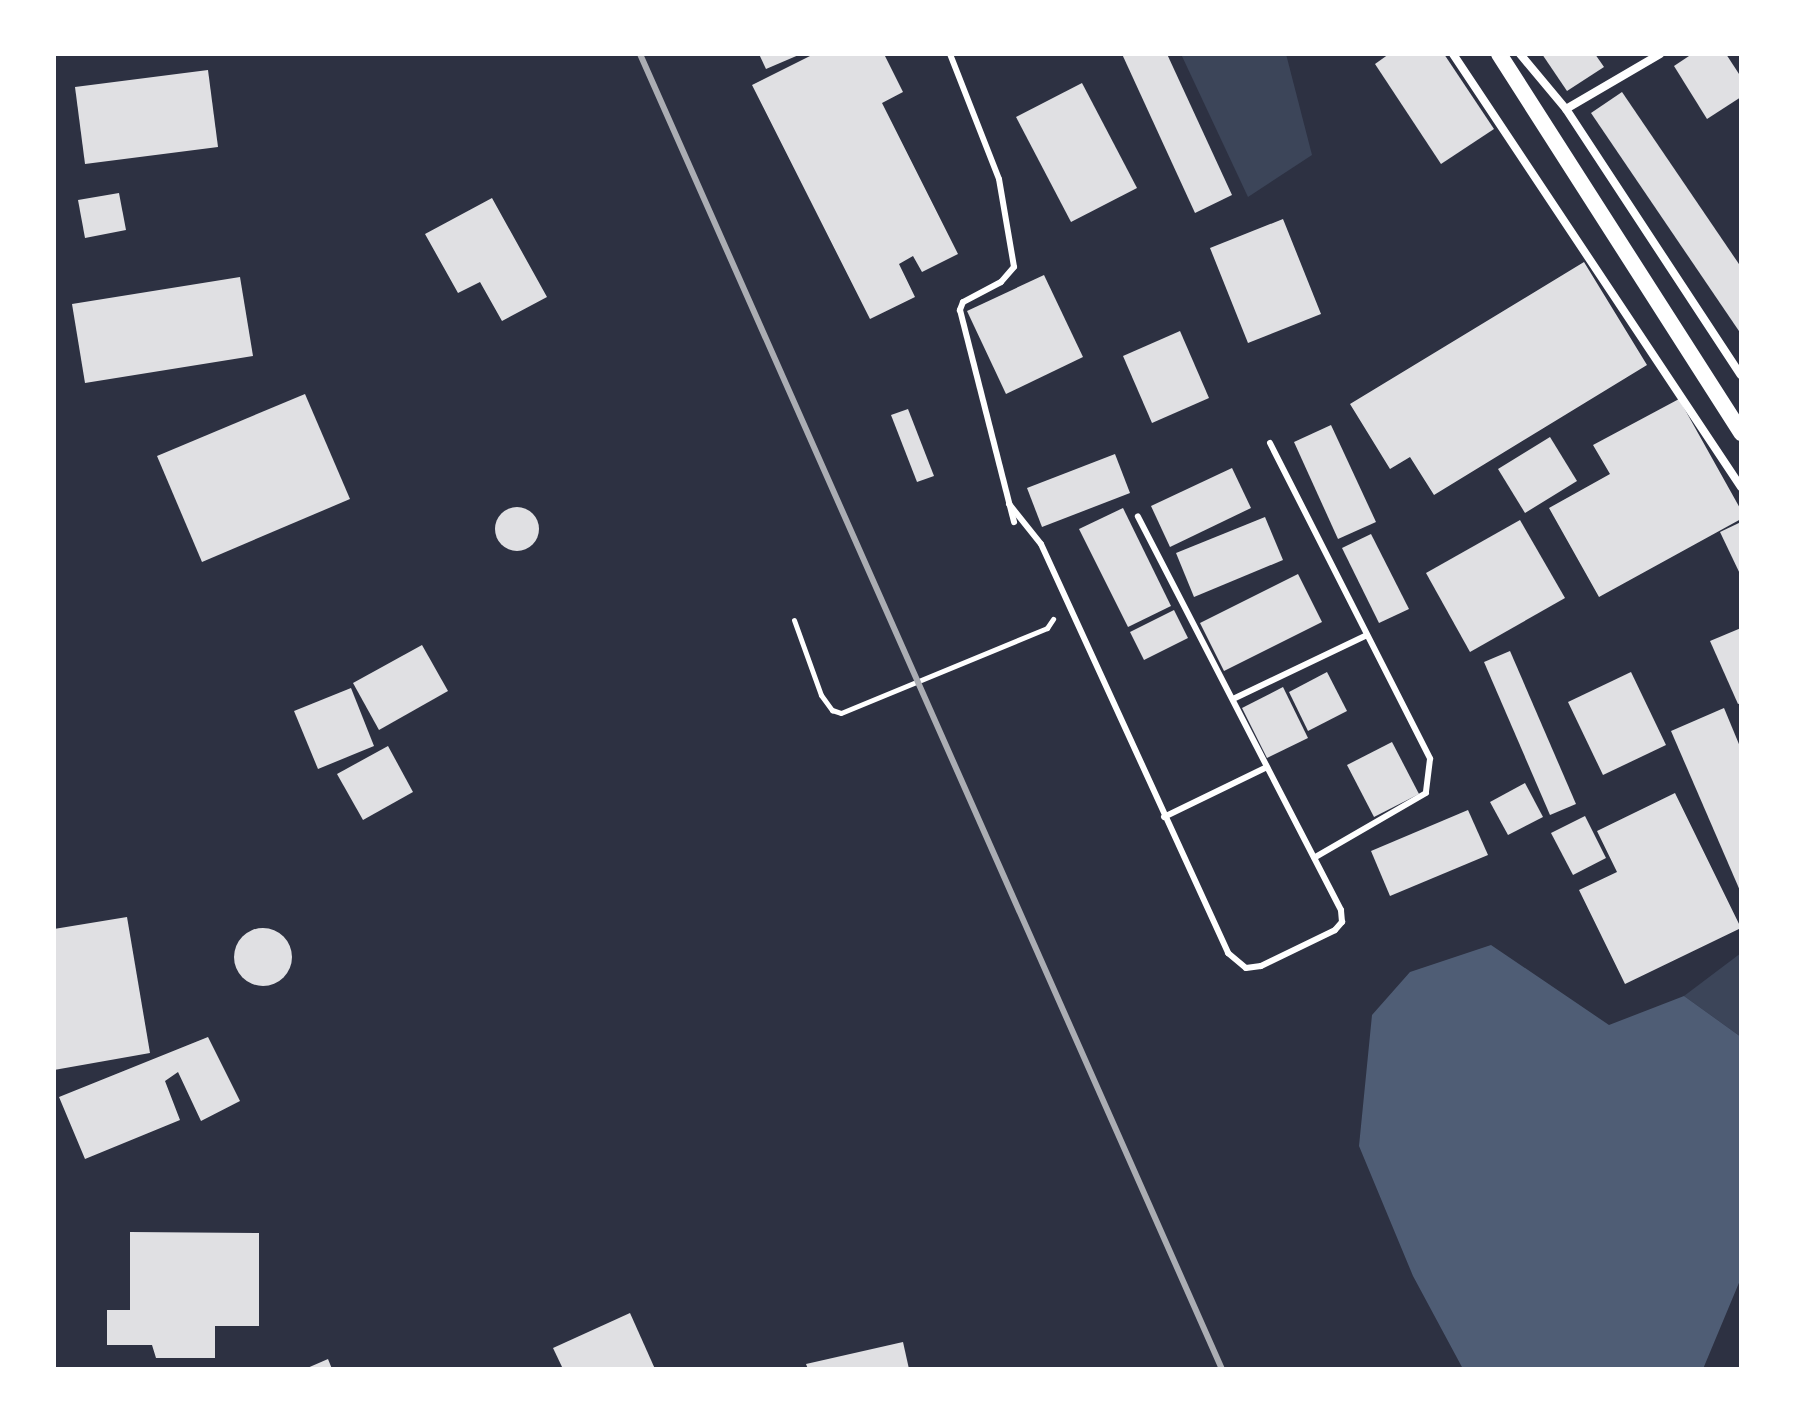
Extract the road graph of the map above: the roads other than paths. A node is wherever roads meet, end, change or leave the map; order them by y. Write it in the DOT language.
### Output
graph roads {
  1 [pos="950,54"];
  2 [pos="1453,54"];
  3 [pos="1499,54"];
  4 [pos="1520,54"];
  5 [pos="1660,54"];
  6 [pos="1566,109"];
  7 [pos="1741,375"];
  8 [pos="1741,433"];
  9 [pos="1270,443"];
  10 [pos="1741,487"];
  11 [pos="1009,504"];
  12 [pos="1138,516"];
  13 [pos="1014,522"];
  14 [pos="1367,635"];
  15 [pos="1233,699"];
  16 [pos="1267,767"];
  17 [pos="1164,817"];
  18 [pos="1314,858"];
  1 -- 11 [label="lane"];
  2 -- 10 [label="street"];
  3 -- 8 [label="main road"];
  4 -- 6 [label="street"];
  5 -- 6 [label="street"];
  6 -- 7 [label="street"];
  9 -- 14 [label="lane"];
  11 -- 13 [label="lane"];
  11 -- 17 [label="lane"];
  12 -- 15 [label="lane"];
  14 -- 15 [label="lane"];
  14 -- 18 [label="lane"];
  15 -- 16 [label="lane"];
  16 -- 17 [label="lane"];
  16 -- 18 [label="lane"];
  17 -- 18 [label="lane"];
}
